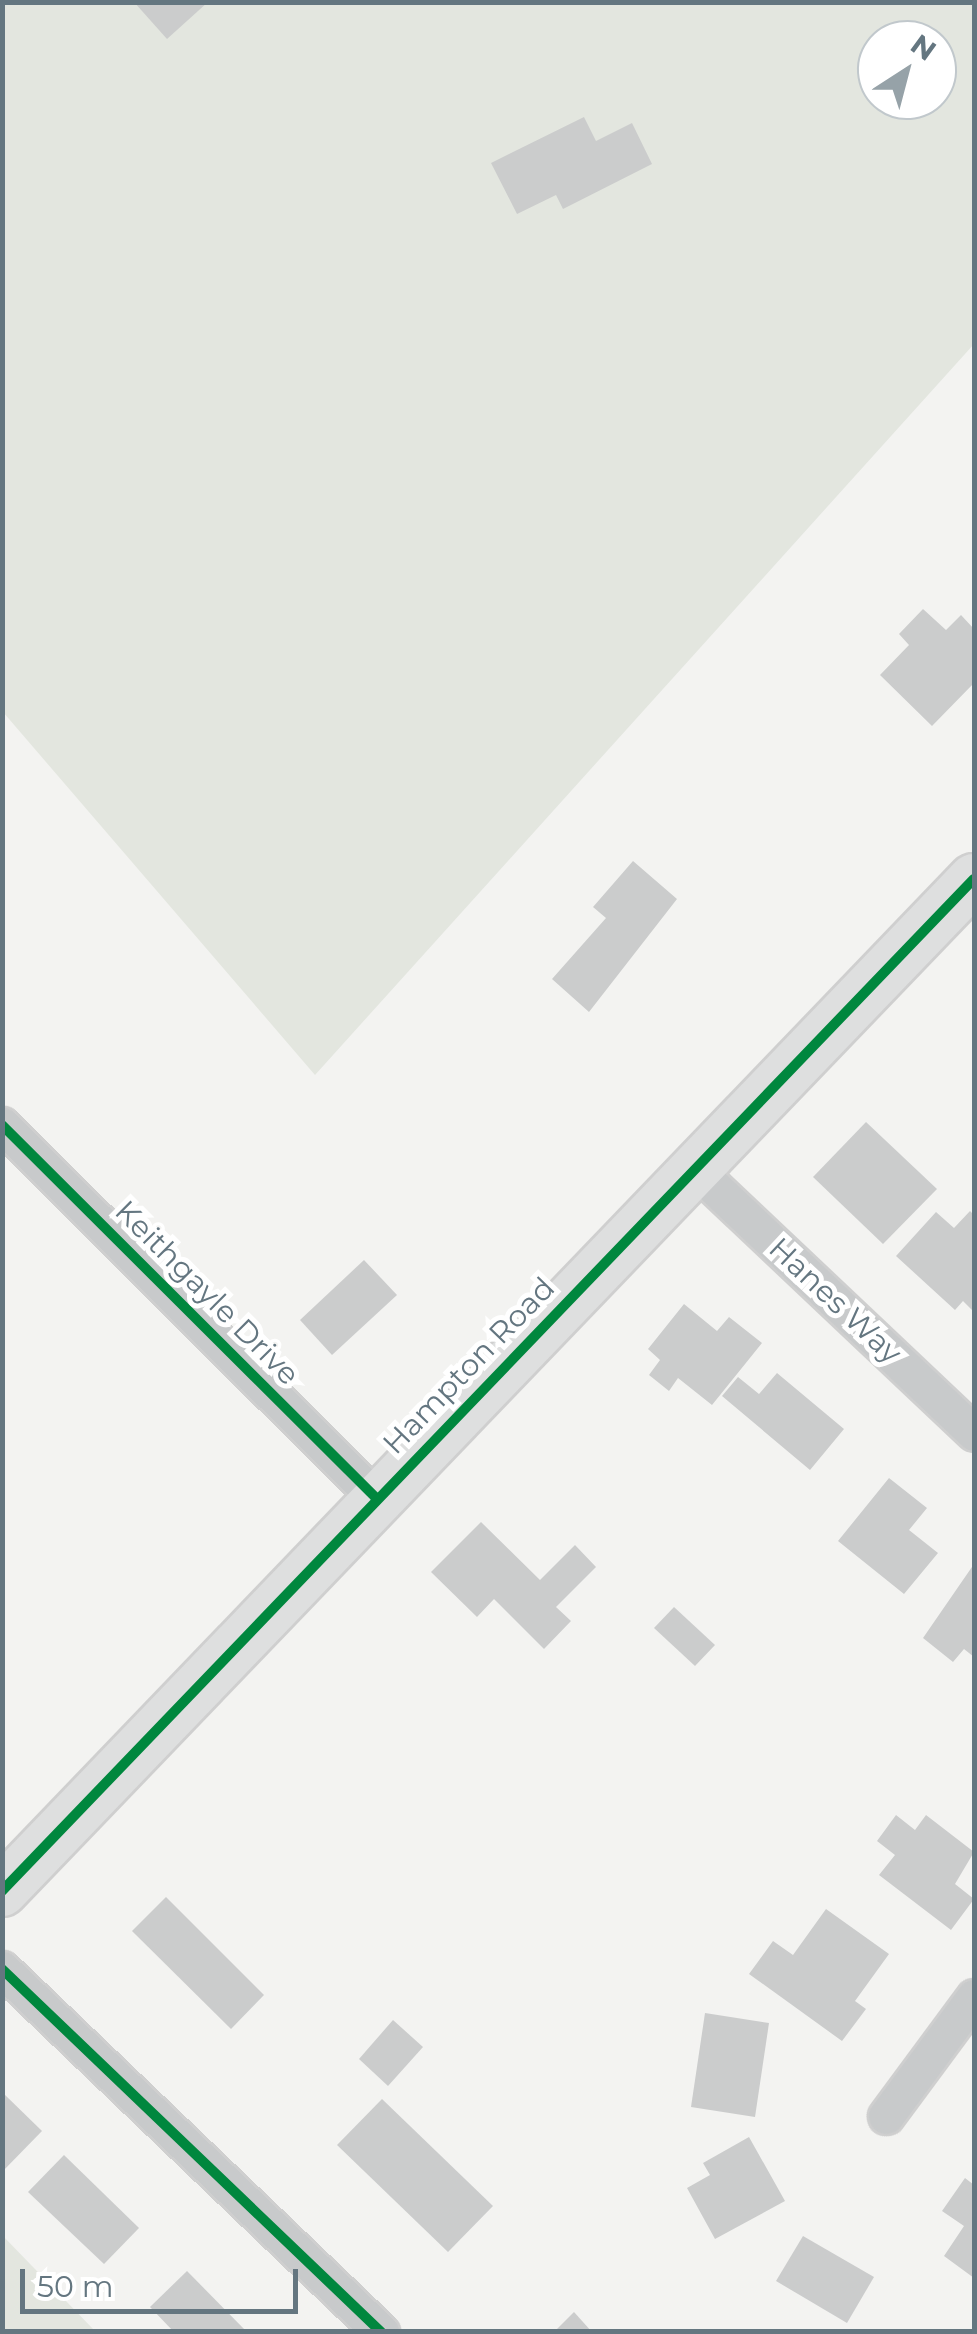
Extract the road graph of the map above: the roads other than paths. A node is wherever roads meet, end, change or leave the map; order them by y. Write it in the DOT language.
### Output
graph roads {
  1 [pos="974,879"];
  2 [pos="2,1124"];
  3 [pos="696,1170"];
  4 [pos="974,1433"];
  5 [pos="376,1498"];
  6 [pos="2,1891"];
  7 [pos="2,1969"];
  8 [pos="974,1996"];
  9 [pos="886,2116"];
  10 [pos="381,2332"];
  1 -- 3 [label="main road, Hampton Road"];
  2 -- 5 [label="street, Keithgayle Drive"];
  3 -- 4 [label="street, Hanes Way"];
  3 -- 5 [label="main road, Hampton Road"];
  5 -- 6 [label="main road, Hampton Road"];
  7 -- 10 [label="street"];
  8 -- 9 [label="street"];
}
